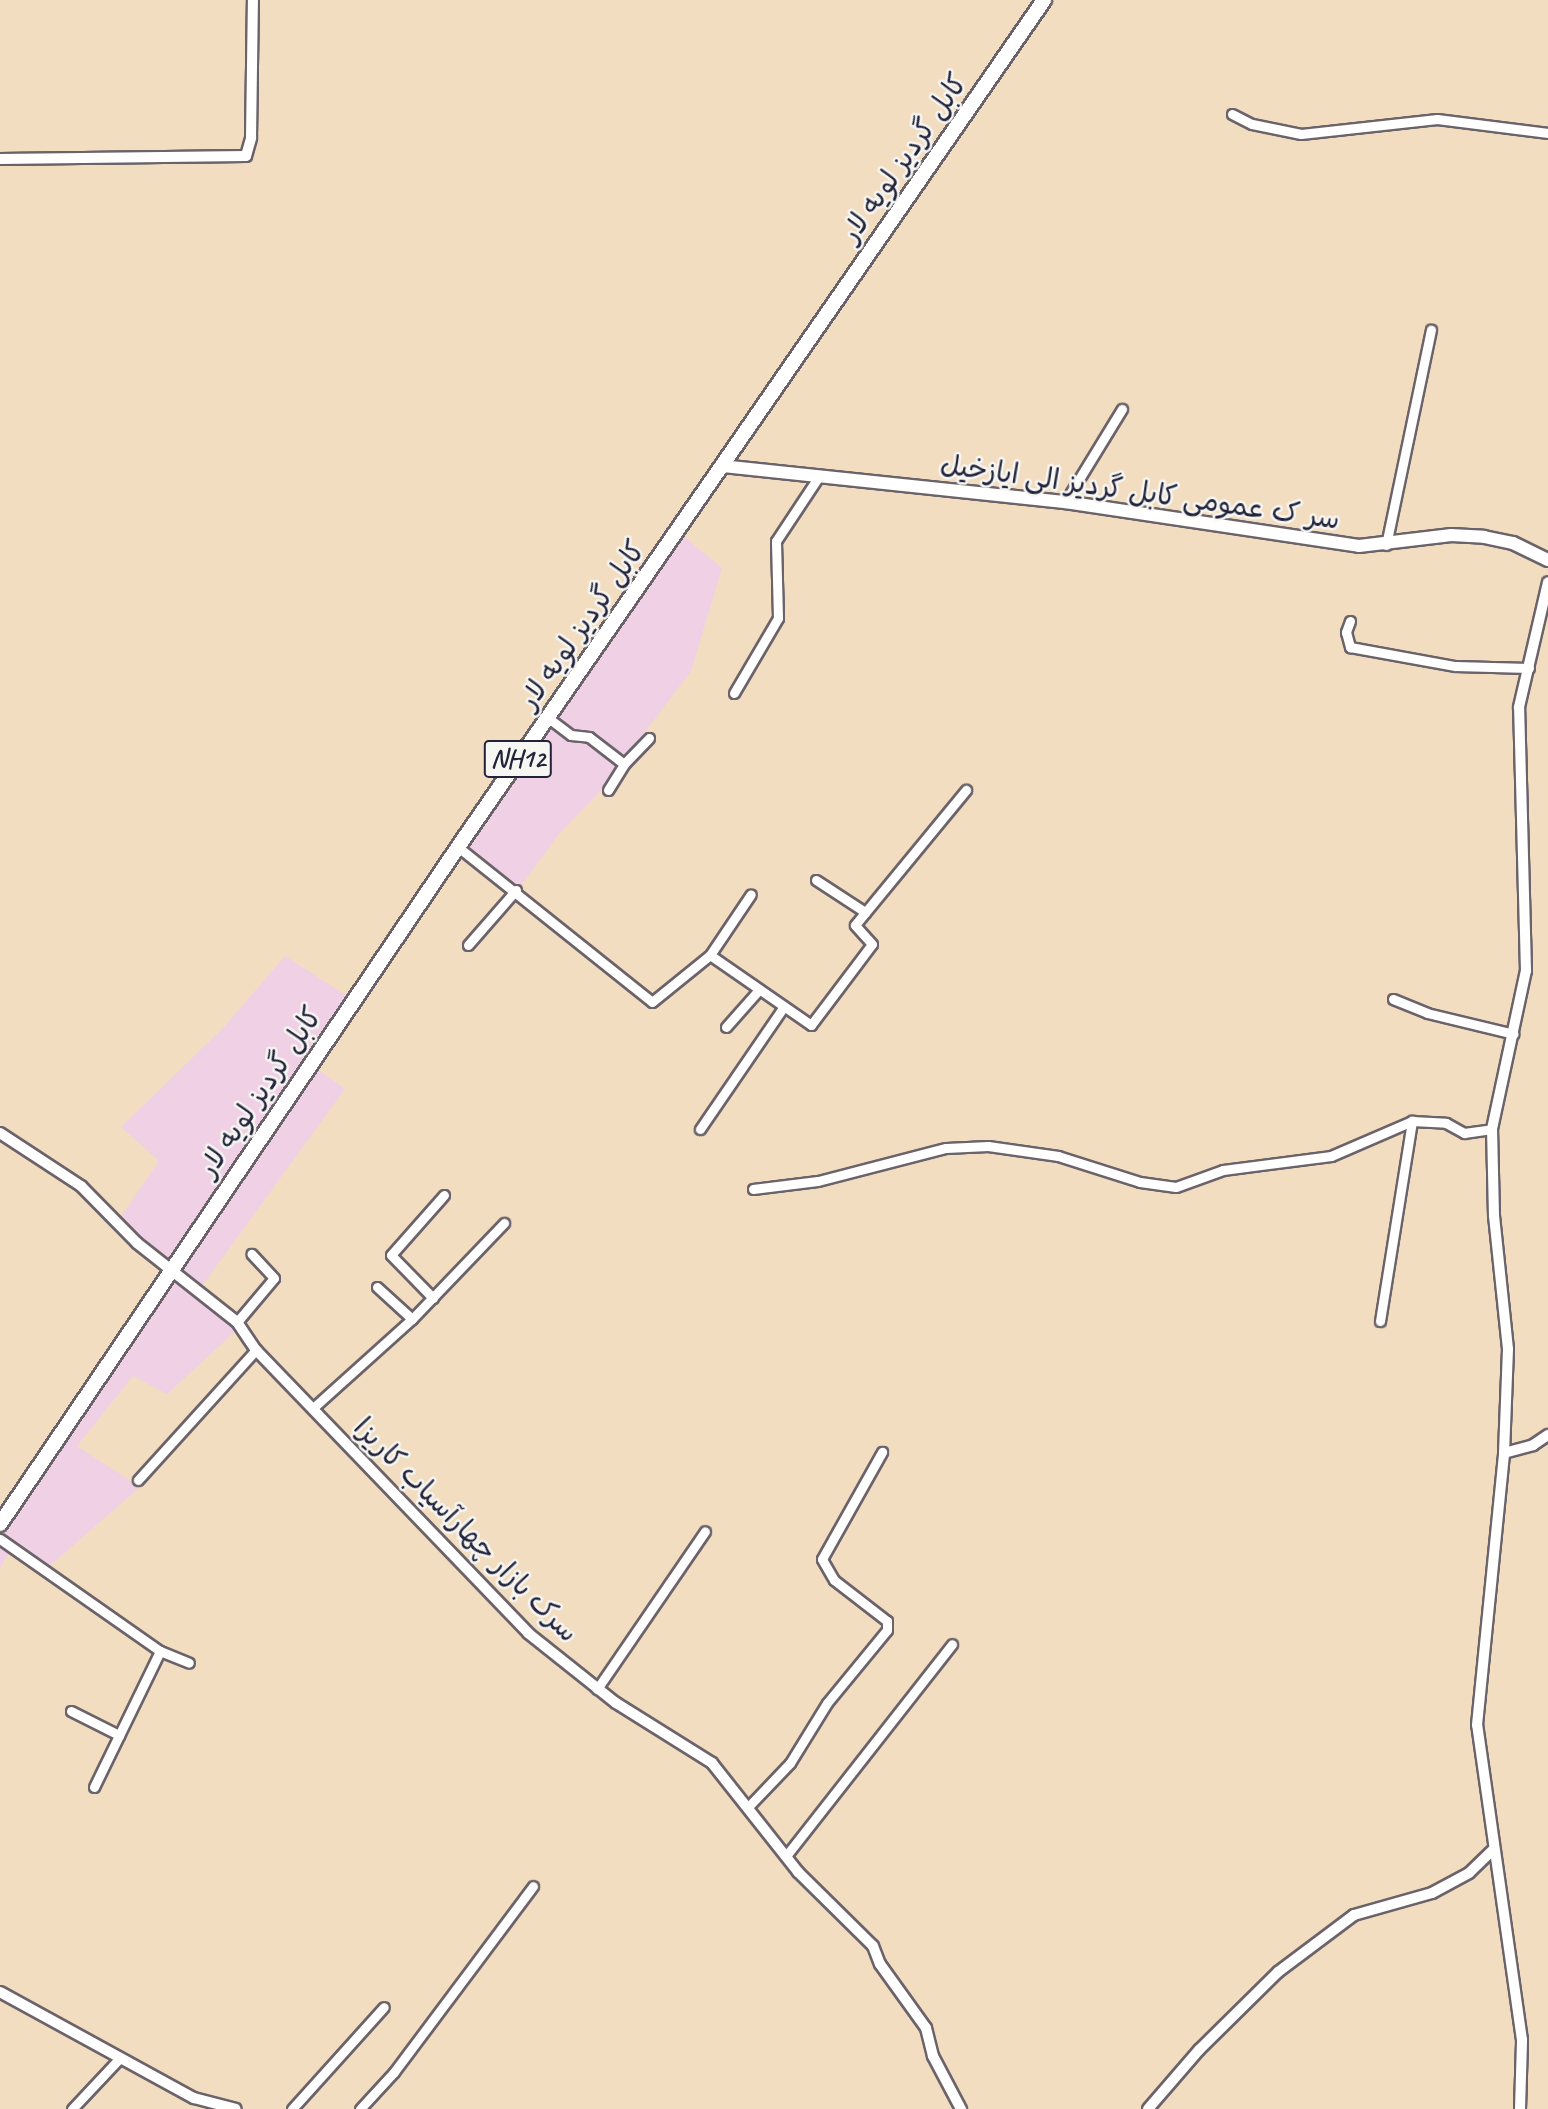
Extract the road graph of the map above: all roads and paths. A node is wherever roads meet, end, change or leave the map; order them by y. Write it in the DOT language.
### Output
graph roads {
  1 [pos="253,0"];
  2 [pos="1044,0"];
  3 [pos="1232,114"];
  4 [pos="1548,133"];
  5 [pos="0,159"];
  6 [pos="1431,330"];
  7 [pos="1122,409"];
  8 [pos="722,466"];
  9 [pos="820,476"];
  10 [pos="1065,502"];
  11 [pos="1386,545"];
  12 [pos="1548,560"];
  13 [pos="1548,582"];
  14 [pos="1350,621"];
  15 [pos="1528,668"];
  16 [pos="734,692"];
  17 [pos="547,718"];
  18 [pos="649,738"];
  19 [pos="624,764"];
  20 [pos="608,790"];
  21 [pos="966,790"];
  22 [pos="457,847"];
  23 [pos="816,880"];
  24 [pos="516,890"];
  25 [pos="751,894"];
  26 [pos="865,912"];
  27 [pos="468,945"];
  28 [pos="710,956"];
  29 [pos="758,991"];
  30 [pos="1393,999"];
  31 [pos="783,1008"];
  32 [pos="726,1027"];
  33 [pos="1514,1034"];
  34 [pos="1412,1121"];
  35 [pos="700,1129"];
  36 [pos="1492,1129"];
  37 [pos="0,1133"];
  38 [pos="753,1189"];
  39 [pos="444,1195"];
  40 [pos="504,1223"];
  41 [pos="252,1254"];
  42 [pos="170,1266"];
  43 [pos="377,1287"];
  44 [pos="433,1298"];
  45 [pos="412,1319"];
  46 [pos="1380,1321"];
  47 [pos="237,1322"];
  48 [pos="256,1350"];
  49 [pos="313,1408"];
  50 [pos="1548,1435"];
  51 [pos="882,1452"];
  52 [pos="1504,1453"];
  53 [pos="138,1480"];
  54 [pos="0,1524"];
  55 [pos="705,1531"];
  56 [pos="0,1539"];
  57 [pos="952,1644"];
  58 [pos="160,1651"];
  59 [pos="189,1663"];
  60 [pos="597,1689"];
  61 [pos="71,1710"];
  62 [pos="119,1735"];
  63 [pos="94,1787"];
  64 [pos="748,1807"];
  65 [pos="1492,1851"];
  66 [pos="786,1856"];
  67 [pos="533,1886"];
  68 [pos="0,1992"];
  69 [pos="384,2007"];
  70 [pos="118,2060"];
  71 [pos="72,2109"];
  72 [pos="236,2109"];
  73 [pos="292,2109"];
  74 [pos="360,2109"];
  75 [pos="961,2109"];
  76 [pos="1148,2109"];
  77 [pos="1520,2109"];
  1 -- 5 [label="street"];
  2 -- 8 [label="highway, کابل گردیز لویه لار / NH12"];
  3 -- 4 [label="street"];
  6 -- 11 [label="street"];
  7 -- 10 [label="street"];
  8 -- 9 [label="main road, سر ک عمومی کابل گردیز الی ایازخیل"];
  8 -- 17 [label="highway, کابل گردیز لویه لار / NH12"];
  9 -- 10 [label="main road, سر ک عمومی کابل گردیز الی ایازخیل"];
  9 -- 16 [label="street"];
  10 -- 11 [label="main road, سر ک عمومی کابل گردیز الی ایازخیل"];
  11 -- 12 [label="main road, سر ک عمومی کابل گردیز الی ایازخیل"];
  13 -- 15 [label="street"];
  14 -- 15 [label="street"];
  15 -- 33 [label="street"];
  17 -- 19 [label="street"];
  17 -- 22 [label="highway, کابل گردیز لویه لار / NH12"];
  18 -- 19 [label="street"];
  19 -- 20 [label="street"];
  21 -- 26 [label="street"];
  22 -- 24 [label="street"];
  22 -- 42 [label="highway, کابل گردیز لویه لار / NH12"];
  23 -- 26 [label="street"];
  24 -- 27 [label="street"];
  24 -- 28 [label="street"];
  25 -- 28 [label="street"];
  26 -- 31 [label="street"];
  28 -- 29 [label="street"];
  29 -- 31 [label="street"];
  29 -- 32 [label="street"];
  30 -- 33 [label="street"];
  31 -- 35 [label="street"];
  33 -- 36 [label="street"];
  34 -- 36 [label="street"];
  34 -- 38 [label="street"];
  34 -- 46 [label="street"];
  36 -- 52 [label="street"];
  37 -- 42 [label="street, سرک بازار چهارآسیاب کاریزا"];
  39 -- 44 [label="street"];
  40 -- 44 [label="street"];
  41 -- 47 [label="street"];
  42 -- 47 [label="street, سرک بازار چهارآسیاب کاریزا"];
  42 -- 54 [label="highway, کابل گردیز لویه لار / NH12"];
  43 -- 45 [label="street"];
  44 -- 45 [label="street"];
  45 -- 49 [label="street"];
  47 -- 48 [label="street, سرک بازار چهارآسیاب کاریزا"];
  48 -- 49 [label="street, سرک بازار چهارآسیاب کاریزا"];
  48 -- 53 [label="street"];
  49 -- 60 [label="street, سرک بازار چهارآسیاب کاریزا"];
  50 -- 52 [label="street"];
  51 -- 64 [label="street"];
  52 -- 65 [label="street"];
  55 -- 60 [label="street"];
  56 -- 58 [label="street"];
  57 -- 66 [label="street"];
  58 -- 59 [label="street"];
  58 -- 62 [label="street"];
  60 -- 64 [label="street, سرک بازار چهارآسیاب کاریزا"];
  61 -- 62 [label="street"];
  62 -- 63 [label="street"];
  64 -- 66 [label="street, سرک بازار چهارآسیاب کاریزا"];
  65 -- 76 [label="street"];
  65 -- 77 [label="street"];
  66 -- 75 [label="street, سرک بازار چهارآسیاب کاریزا"];
  67 -- 74 [label="street"];
  68 -- 70 [label="street"];
  69 -- 73 [label="street"];
  70 -- 71 [label="street"];
  70 -- 72 [label="street"];
}
